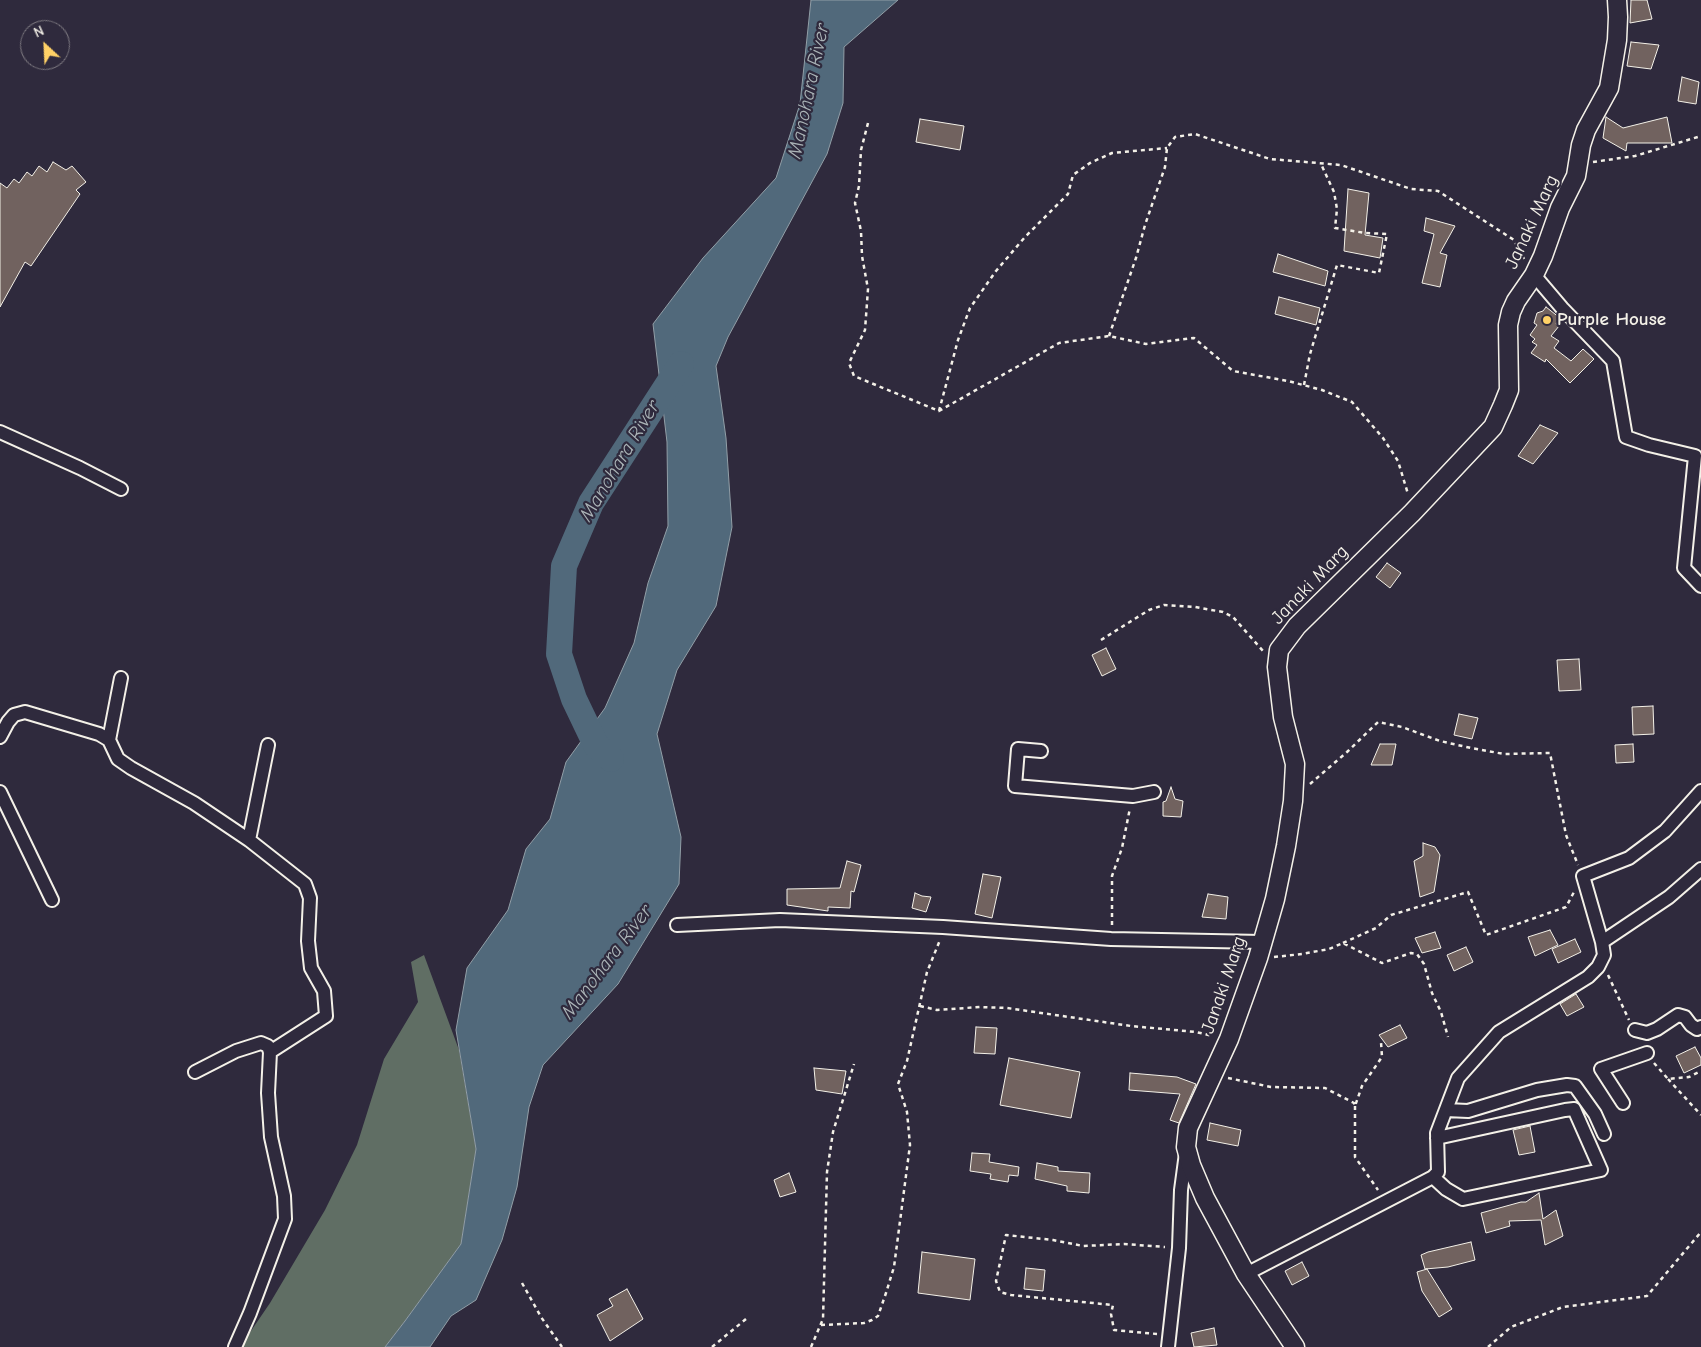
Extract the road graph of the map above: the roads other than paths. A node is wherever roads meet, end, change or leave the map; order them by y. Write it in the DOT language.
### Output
graph roads {
  1 [pos="1617,0"];
  2 [pos="1534,276"];
  3 [pos="0,432"];
  4 [pos="120,489"];
  5 [pos="1701,586"];
  6 [pos="121,678"];
  7 [pos="0,737"];
  8 [pos="109,740"];
  9 [pos="268,745"];
  10 [pos="1041,751"];
  11 [pos="1701,791"];
  12 [pos="0,792"];
  13 [pos="1154,792"];
  14 [pos="249,840"];
  15 [pos="1701,869"];
  16 [pos="52,900"];
  17 [pos="677,925"];
  18 [pos="1602,942"];
  19 [pos="1260,950"];
  20 [pos="1701,1027"];
  21 [pos="1635,1030"];
  22 [pos="270,1052"];
  23 [pos="1647,1053"];
  24 [pos="195,1072"];
  25 [pos="1623,1103"];
  26 [pos="1446,1110"];
  27 [pos="1604,1134"];
  28 [pos="1437,1138"];
  29 [pos="1186,1147"];
  30 [pos="1433,1177"];
  31 [pos="1246,1274"];
  32 [pos="1169,1341"];
  33 [pos="235,1347"];
  34 [pos="1295,1347"];
  1 -- 2 [label="street, Janaki Marg"];
  2 -- 5 [label="street"];
  2 -- 19 [label="street, Janaki Marg"];
  3 -- 4 [label="street"];
  6 -- 8 [label="street"];
  7 -- 8 [label="street"];
  8 -- 14 [label="street"];
  9 -- 14 [label="street"];
  10 -- 13 [label="street"];
  11 -- 18 [label="street"];
  12 -- 16 [label="street"];
  14 -- 22 [label="street"];
  15 -- 18 [label="street"];
  17 -- 19 [label="street"];
  18 -- 26 [label="street"];
  19 -- 29 [label="street, Janaki Marg"];
  20 -- 21 [label="street"];
  22 -- 24 [label="street"];
  22 -- 33 [label="street"];
  23 -- 25 [label="street"];
  26 -- 27 [label="street"];
  26 -- 28 [label="street"];
  28 -- 30 [label="street"];
  28 -- 30 [label="street"];
  29 -- 31 [label="street, Janaki Marg"];
  29 -- 32 [label="street"];
  30 -- 31 [label="street"];
  31 -- 34 [label="street, Janaki Marg"];
}
